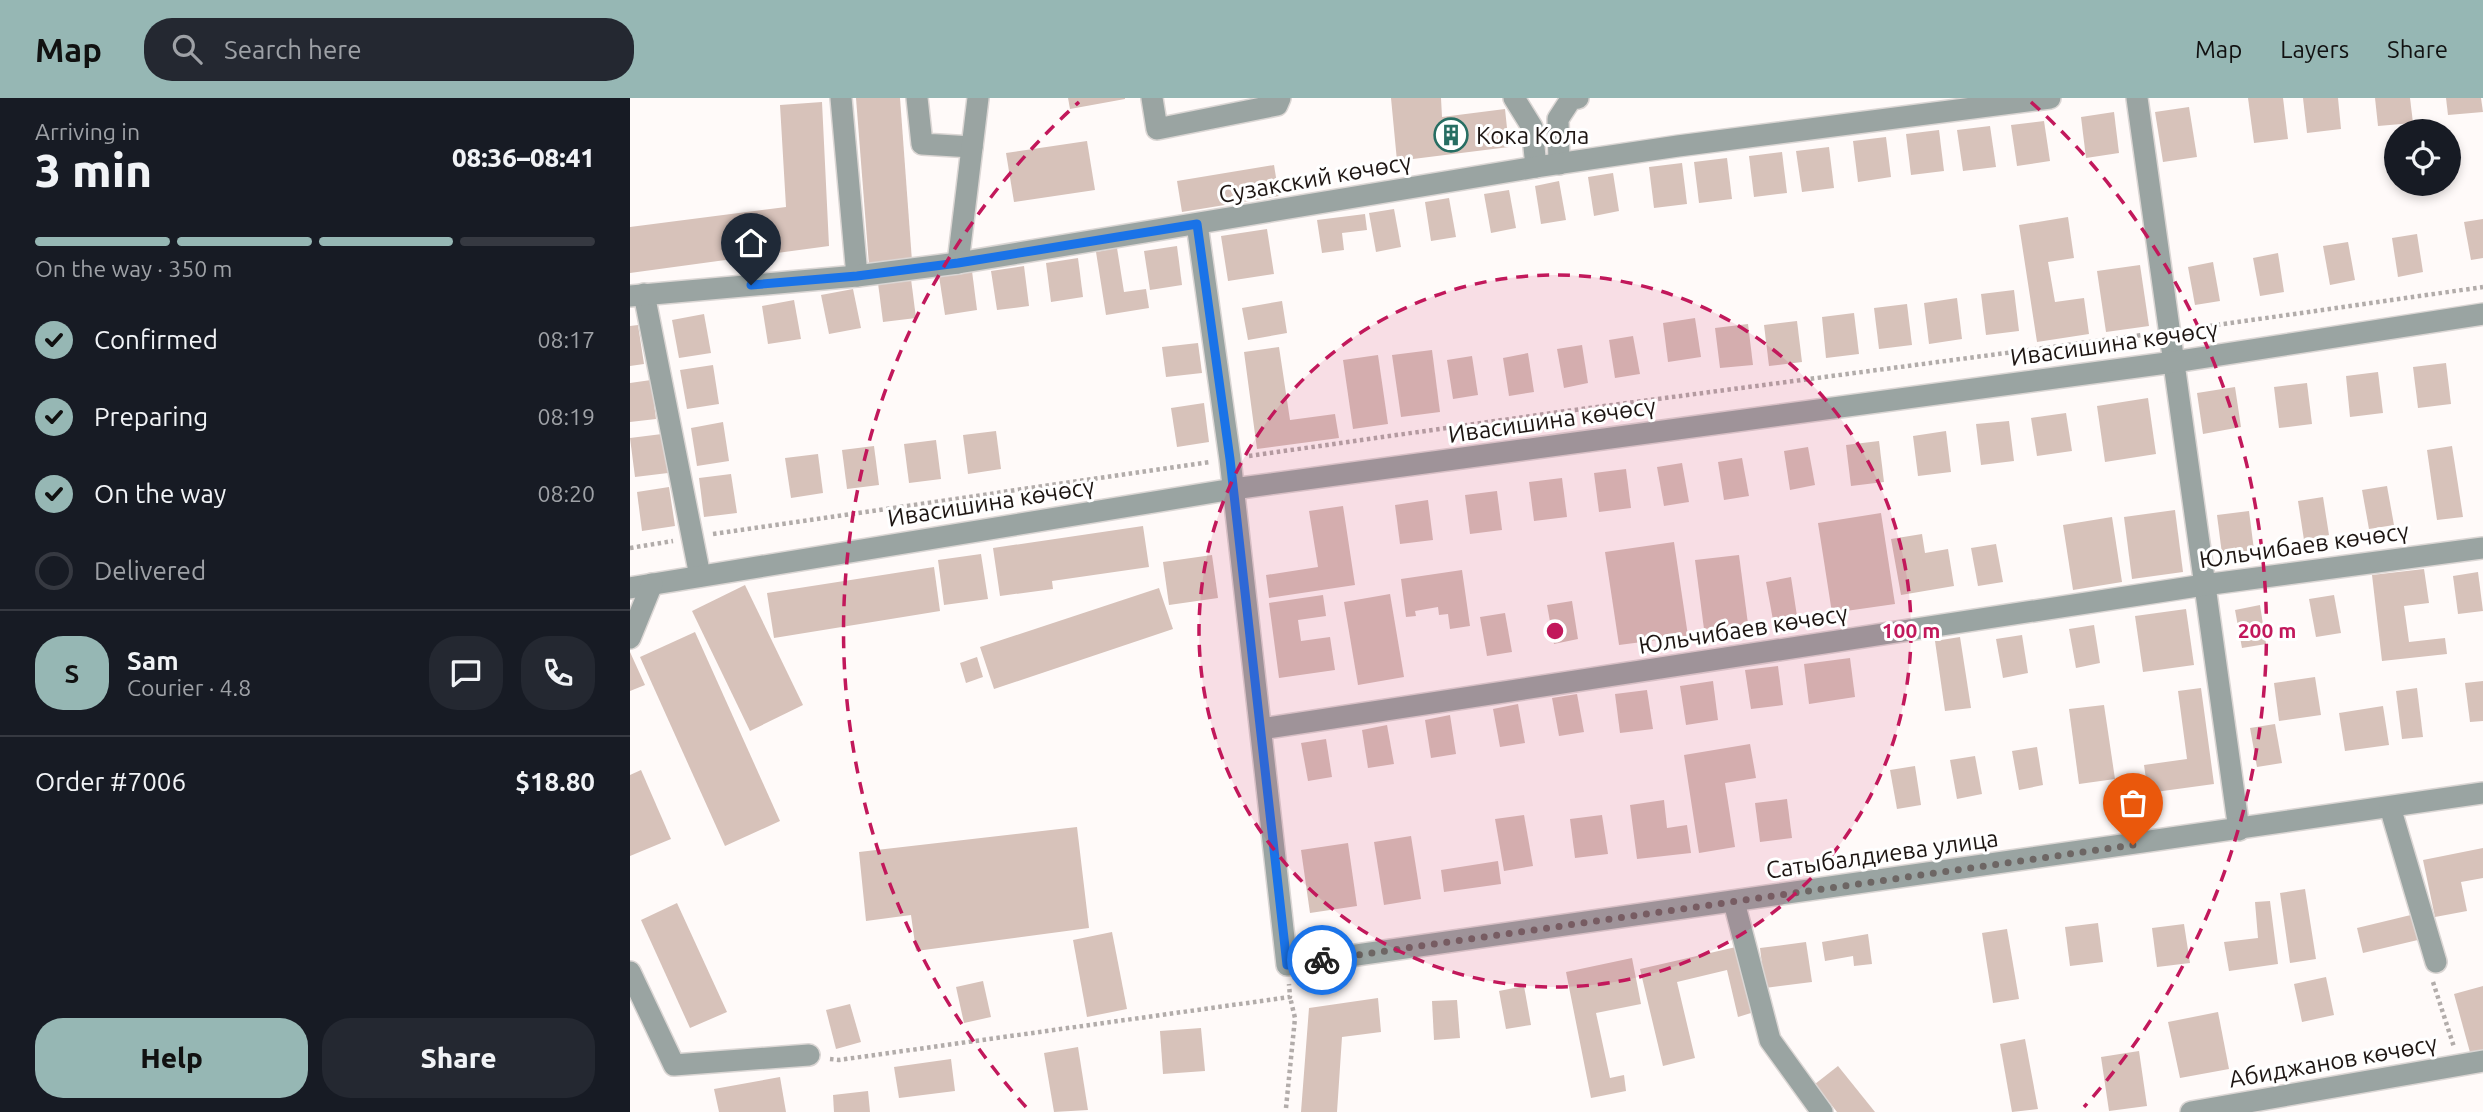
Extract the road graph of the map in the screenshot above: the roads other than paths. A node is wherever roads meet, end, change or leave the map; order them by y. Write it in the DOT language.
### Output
graph roads {
  1 [pos="841,98"];
  2 [pos="917,98"];
  3 [pos="978,98"];
  4 [pos="1152,98"];
  5 [pos="1280,98"];
  6 [pos="1514,98"];
  7 [pos="1578,98"];
  8 [pos="2050,98"];
  9 [pos="2137,98"];
  10 [pos="972,147"];
  11 [pos="1559,164"];
  12 [pos="1536,167"];
  13 [pos="1197,224"];
  14 [pos="958,263"];
  15 [pos="857,276"];
  16 [pos="637,295"];
  17 [pos="2483,314"];
  18 [pos="2174,362"];
  19 [pos="1233,489"];
  20 [pos="2483,548"];
  21 [pos="700,576"];
  22 [pos="652,584"];
  23 [pos="2204,585"];
  24 [pos="630,587"];
  25 [pos="630,638"];
  26 [pos="1261,729"];
  27 [pos="2483,793"];
  28 [pos="2390,807"];
  29 [pos="2239,830"];
  30 [pos="1734,902"];
  31 [pos="2436,962"];
  32 [pos="630,972"];
  33 [pos="808,1055"];
  34 [pos="2483,1061"];
  35 [pos="2221,1109"];
  36 [pos="1822,1112"];
  37 [pos="2191,1112"];
  1 -- 15 [label="street"];
  2 -- 10 [label="street"];
  3 -- 10 [label="street"];
  4 -- 5 [label="street"];
  6 -- 12 [label="street"];
  7 -- 11 [label="street"];
  8 -- 11 [label="street, Сузакский көчөсү"];
  9 -- 18 [label="street"];
  10 -- 14 [label="street"];
  11 -- 12 [label="street, Сузакский көчөсү"];
  12 -- 13 [label="street, Сузакский көчөсү"];
  13 -- 14 [label="street, Сузакский көчөсү"];
  13 -- 19 [label="street"];
  14 -- 15 [label="street, Сузакский көчөсү"];
  15 -- 16 [label="street, Сузакский көчөсү"];
  16 -- 21 [label="street"];
  17 -- 18 [label="street, Ивасишина көчөсү"];
  18 -- 19 [label="street, Ивасишина көчөсү"];
  18 -- 23 [label="street"];
  19 -- 21 [label="street, Ивасишина көчөсү"];
  19 -- 26 [label="street"];
  20 -- 23 [label="street, Юльчибаев көчөсү"];
  21 -- 22 [label="street, Ивасишина көчөсү"];
  22 -- 24 [label="street, Ивасишина көчөсү"];
  22 -- 25 [label="street"];
  23 -- 26 [label="street, Юльчибаев көчөсү"];
  23 -- 29 [label="street"];
  26 -- 30 [label="street, Сатыбалдиева улица"];
  27 -- 28 [label="street, Сатыбалдиева улица"];
  28 -- 29 [label="street, Сатыбалдиева улица"];
  28 -- 31 [label="street"];
  29 -- 30 [label="street, Сатыбалдиева улица"];
  30 -- 36 [label="street"];
  32 -- 33 [label="street"];
  34 -- 35 [label="street, Абиджанов көчөсү"];
  35 -- 37 [label="street, Абиджанов көчөсү"];
}
